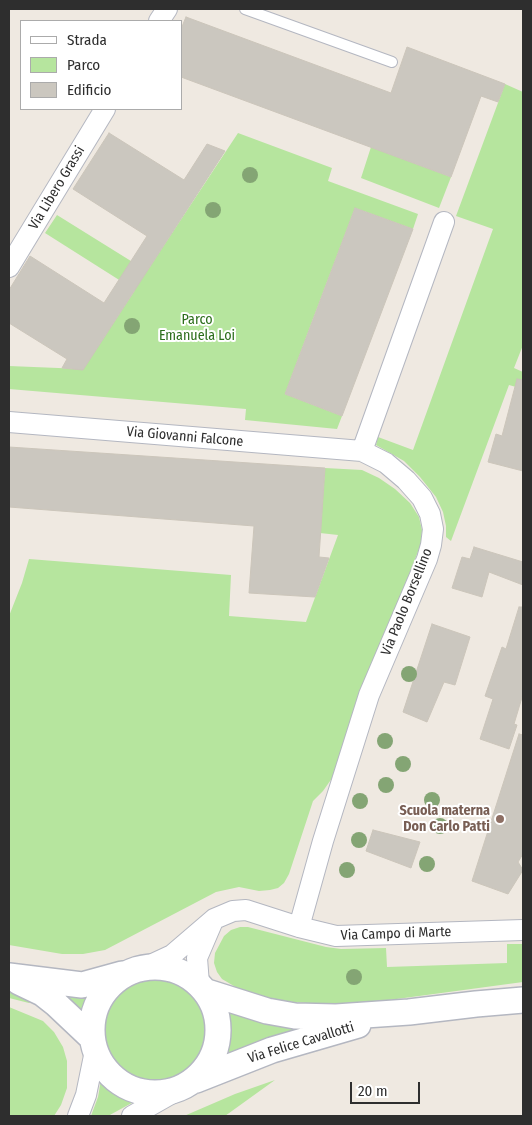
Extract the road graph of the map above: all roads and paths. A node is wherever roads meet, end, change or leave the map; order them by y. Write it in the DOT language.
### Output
graph roads {
  1 [pos="167,9"];
  2 [pos="245,9"];
  3 [pos="160,20"];
  4 [pos="392,62"];
  5 [pos="105,110"];
  6 [pos="444,222"];
  7 [pos="9,266"];
  8 [pos="9,422"];
  9 [pos="362,451"];
  10 [pos="214,919"];
  11 [pos="299,927"];
  12 [pos="523,930"];
  13 [pos="137,970"];
  14 [pos="9,977"];
  15 [pos="203,988"];
  16 [pos="523,1000"];
  17 [pos="409,1012"];
  18 [pos="94,1044"];
  19 [pos="186,1085"];
  20 [pos="78,1116"];
  21 [pos="132,1116"];
  1 -- 3 [label="street"];
  2 -- 4 [label="lane"];
  5 -- 7 [label="street, Via Libero Grassi"];
  6 -- 9 [label="street"];
  8 -- 9 [label="street, Via Giovanni Falcone"];
  9 -- 11 [label="street, Via Paolo Borsellino"];
  10 -- 11 [label="street, Via Campo di Marte"];
  10 -- 13 [label="street, Via Campo di Marte"];
  10 -- 15 [label="street"];
  11 -- 12 [label="street, Via Campo di Marte"];
  13 -- 14 [label="street, Via Felice Cavallotti"];
  13 -- 15 [label="street, Via Felice Cavallotti"];
  13 -- 18 [label="street"];
  14 -- 18 [label="street, Via Felice Cavallotti"];
  15 -- 17 [label="street, Via Felice Cavallotti"];
  15 -- 19 [label="street, Via Felice Cavallotti"];
  16 -- 17 [label="street, Via Felice Cavallotti"];
  17 -- 19 [label="street, Via Felice Cavallotti"];
  18 -- 19 [label="street, Via Felice Cavallotti"];
  18 -- 20 [label="street"];
  19 -- 21 [label="street, Via Felice Cavallotti"];
}
